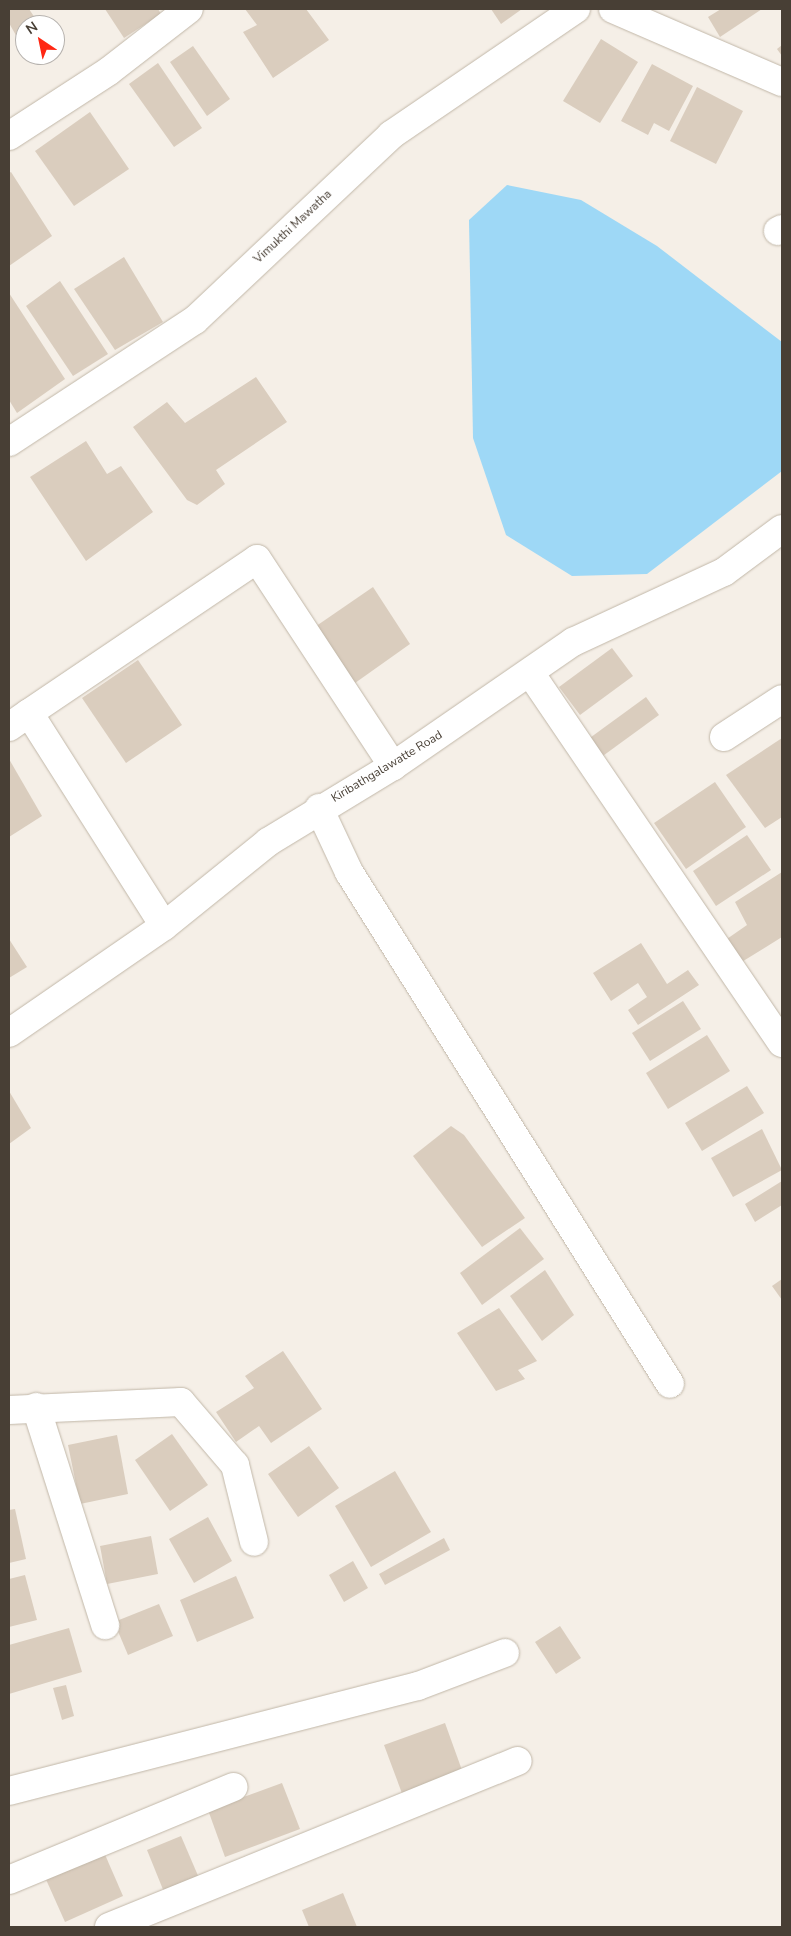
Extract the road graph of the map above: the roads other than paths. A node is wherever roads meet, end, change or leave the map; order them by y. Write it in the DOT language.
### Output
graph roads {
  1 [pos="189,9"];
  2 [pos="576,9"];
  3 [pos="613,9"];
  4 [pos="782,82"];
  5 [pos="9,136"];
  6 [pos="9,442"];
  7 [pos="782,530"];
  8 [pos="531,674"];
  9 [pos="782,699"];
  10 [pos="19,720"];
  11 [pos="724,737"];
  12 [pos="393,766"];
  13 [pos="318,808"];
  14 [pos="164,926"];
  15 [pos="9,1033"];
  16 [pos="782,1043"];
  17 [pos="670,1384"];
  18 [pos="36,1407"];
  19 [pos="9,1410"];
  20 [pos="254,1542"];
  21 [pos="105,1625"];
  22 [pos="505,1653"];
  23 [pos="518,1761"];
  24 [pos="234,1787"];
  25 [pos="9,1791"];
  26 [pos="9,1880"];
  27 [pos="109,1927"];
  1 -- 5 [label="street"];
  2 -- 6 [label="street, Vimukthi Mawatha"];
  3 -- 4 [label="street"];
  7 -- 8 [label="street, Kiribathgalawatte Road"];
  8 -- 12 [label="street, Kiribathgalawatte Road"];
  8 -- 16 [label="street"];
  9 -- 11 [label="street"];
  10 -- 12 [label="street"];
  10 -- 14 [label="street"];
  12 -- 13 [label="street, Kiribathgalawatte Road"];
  13 -- 14 [label="street, Kiribathgalawatte Road"];
  13 -- 17 [label="street"];
  14 -- 15 [label="street, Kiribathgalawatte Road"];
  18 -- 19 [label="street"];
  18 -- 20 [label="street"];
  18 -- 21 [label="street"];
  22 -- 25 [label="street"];
  23 -- 27 [label="street"];
  24 -- 26 [label="street"];
}
